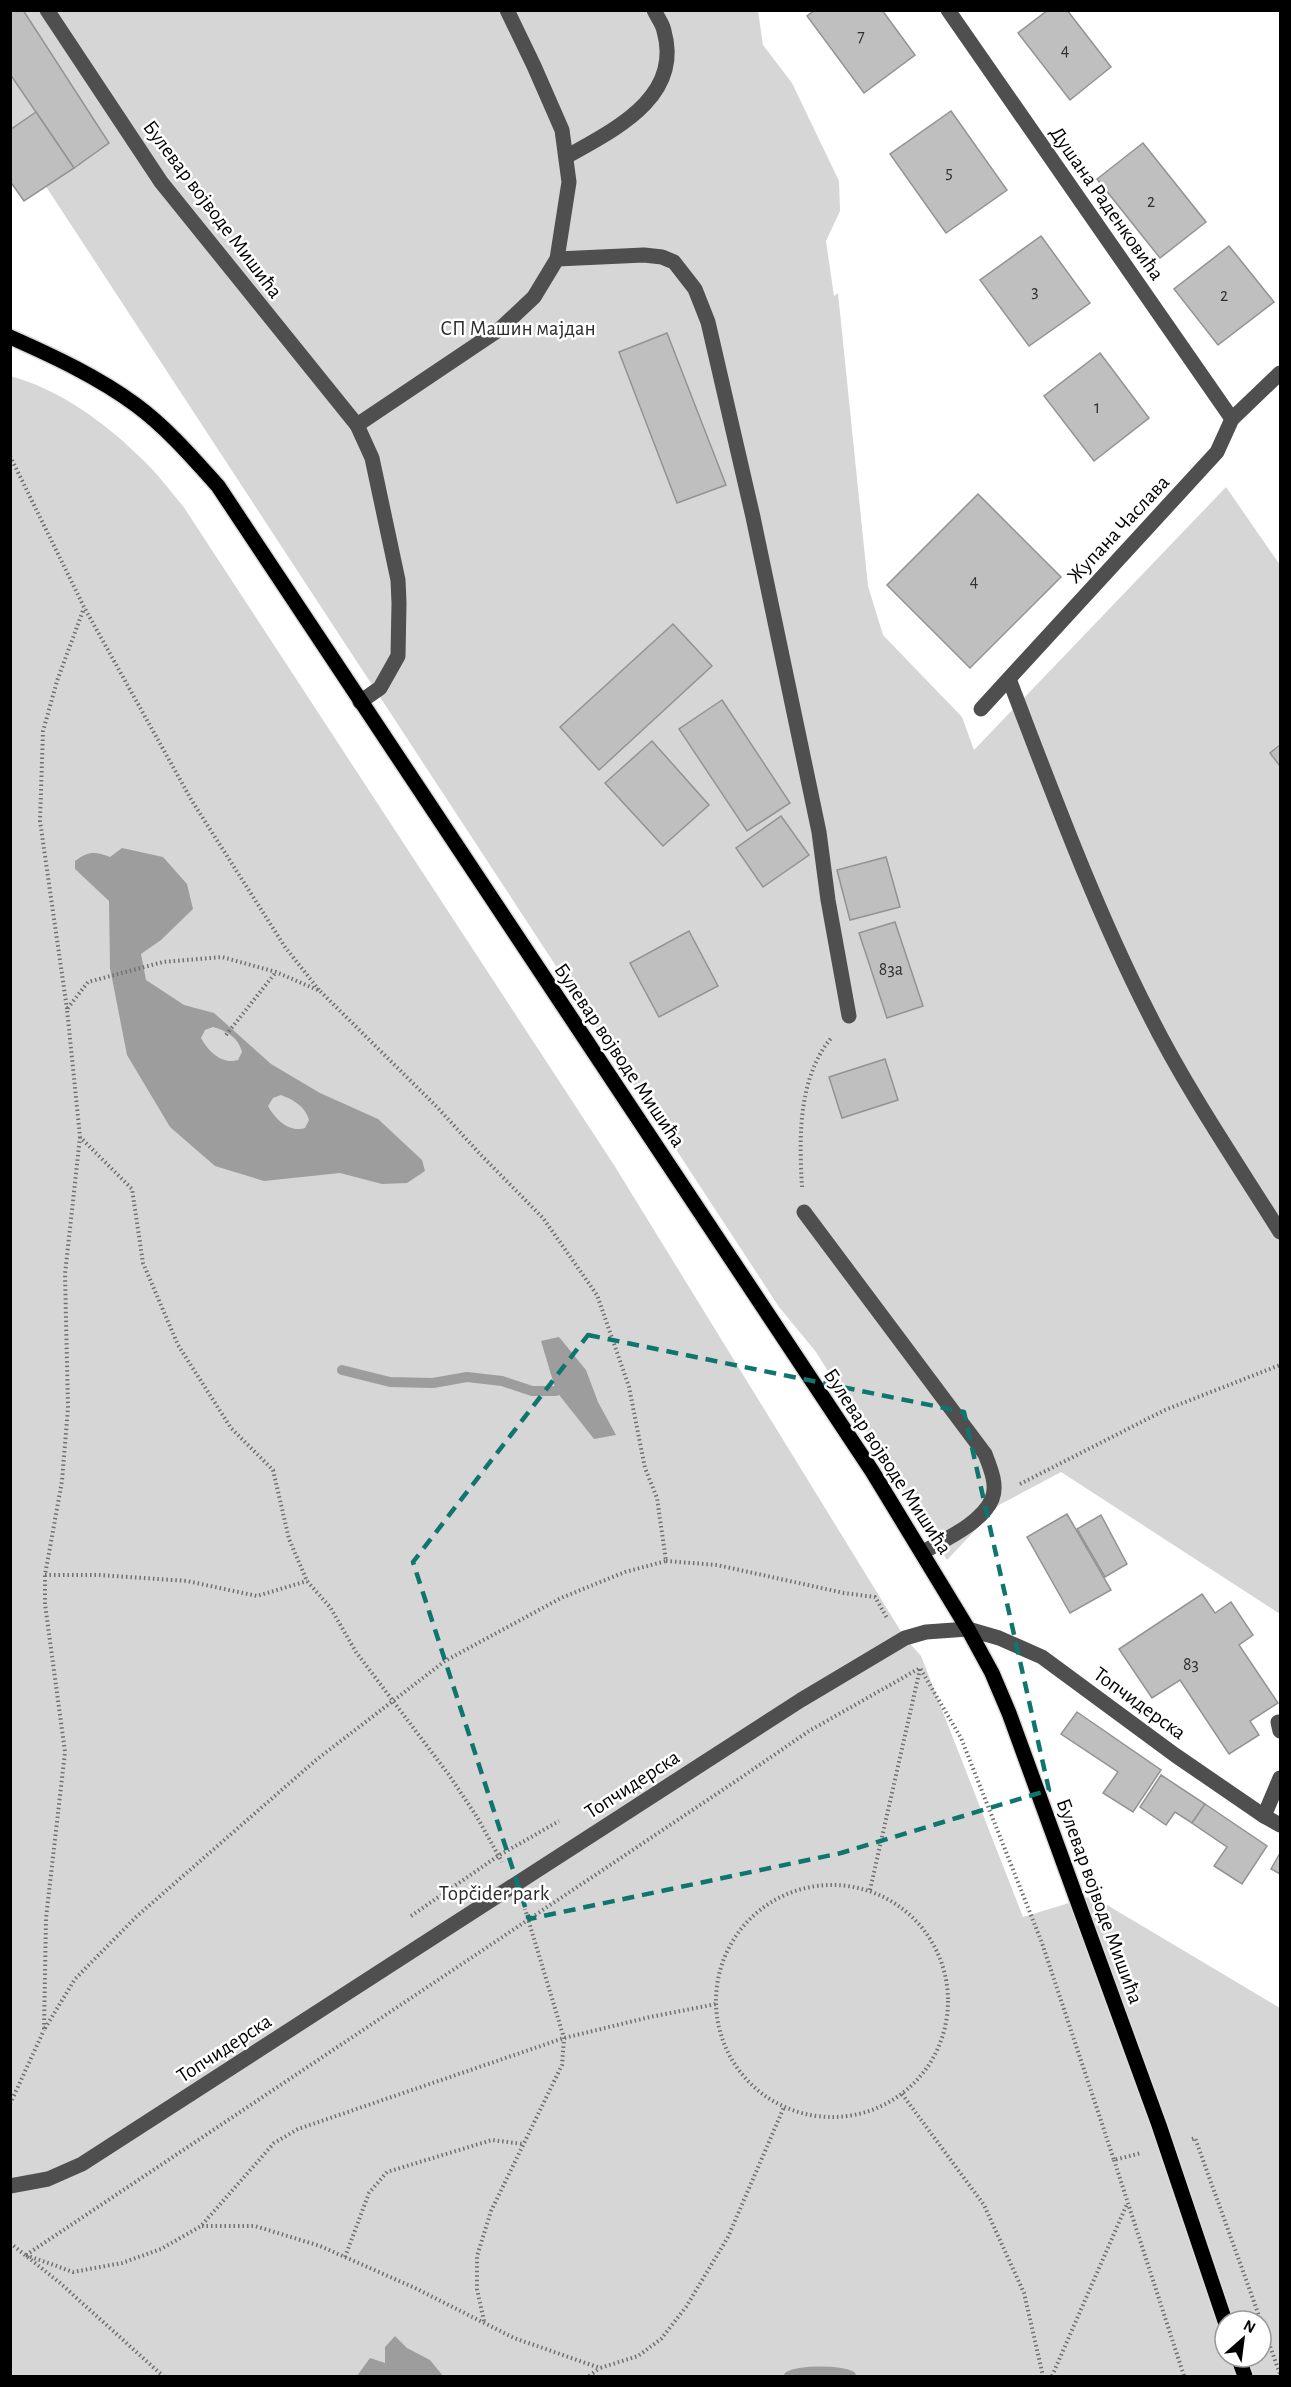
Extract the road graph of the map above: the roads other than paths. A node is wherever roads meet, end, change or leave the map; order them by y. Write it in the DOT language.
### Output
graph roads {
  1 [pos="47,10"];
  2 [pos="507,10"];
  3 [pos="654,10"];
  4 [pos="948,10"];
  5 [pos="566,157"];
  6 [pos="557,259"];
  7 [pos="10,337"];
  8 [pos="1281,374"];
  9 [pos="1232,419"];
  10 [pos="357,425"];
  11 [pos="1009,679"];
  12 [pos="360,702"];
  13 [pos="981,709"];
  14 [pos="849,1016"];
  15 [pos="804,1212"];
  16 [pos="1281,1232"];
  17 [pos="923,1552"];
  18 [pos="968,1629"];
  19 [pos="1281,1778"];
  20 [pos="1264,1816"];
  21 [pos="1281,1825"];
  22 [pos="10,2186"];
  23 [pos="1222,2309"];
  1 -- 10 [label="street, Булевар војводе Мишића"];
  2 -- 5 [label="street"];
  3 -- 5 [label="street"];
  4 -- 9 [label="street, Душана Раденковића"];
  5 -- 6 [label="street"];
  6 -- 10 [label="street"];
  6 -- 14 [label="street"];
  7 -- 12 [label="main road, Булевар војводе Мишића"];
  8 -- 9 [label="street, Жупана Часлава"];
  9 -- 11 [label="street, Жупана Часлава"];
  10 -- 12 [label="street, Булевар војводе Мишића"];
  11 -- 13 [label="street, Жупана Часлава"];
  11 -- 16 [label="street"];
  12 -- 17 [label="main road, Булевар војводе Мишића"];
  15 -- 17 [label="street"];
  17 -- 18 [label="main road, Булевар војводе Мишића"];
  18 -- 20 [label="street, Топчидерска"];
  18 -- 22 [label="street, Топчидерска"];
  18 -- 23 [label="main road, Булевар војводе Мишића"];
  19 -- 20 [label="street"];
  20 -- 21 [label="street, Топчидерска"];
}
